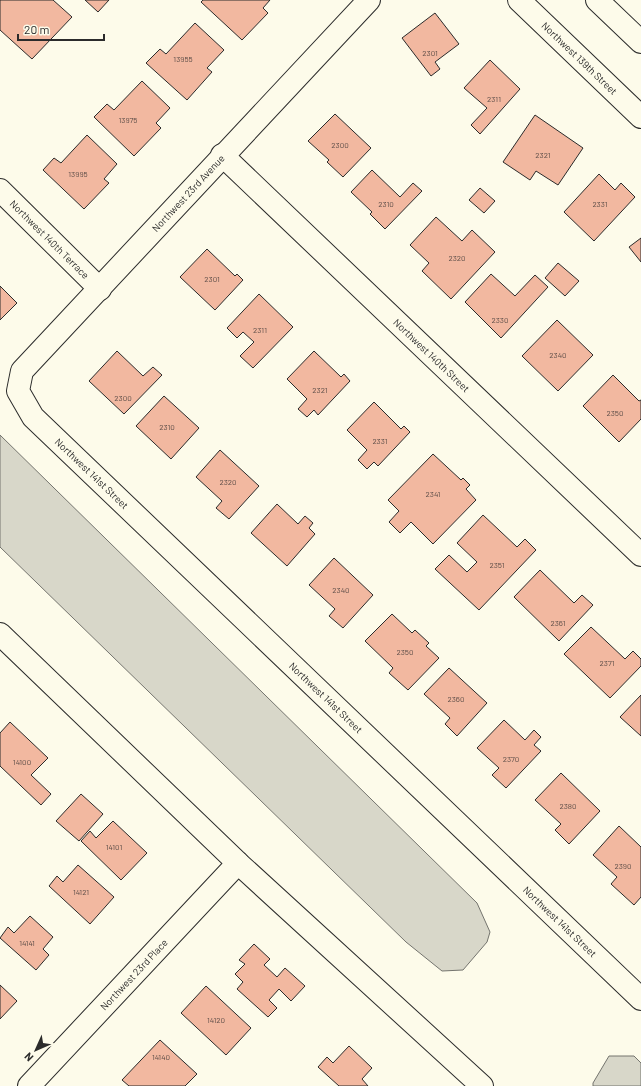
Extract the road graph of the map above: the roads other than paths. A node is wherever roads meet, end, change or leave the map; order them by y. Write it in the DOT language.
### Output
graph roads {
  1 [pos="369,0"];
  2 [pos="519,0"];
  3 [pos="597,0"];
  4 [pos="641,42"];
  5 [pos="641,117"];
  6 [pos="222,156"];
  7 [pos="0,190"];
  8 [pos="100,288"];
  9 [pos="18,391"];
  10 [pos="641,555"];
  11 [pos="1,636"];
  12 [pos="238,864"];
  13 [pos="641,999"];
  14 [pos="29,1086"];
  15 [pos="482,1086"];
  1 -- 6 [label="street, Northwest 23rd Avenue"];
  2 -- 5 [label="street, Northwest 139th Street"];
  3 -- 4 [label="street"];
  6 -- 8 [label="street, Northwest 23rd Avenue"];
  6 -- 10 [label="street, Northwest 140th Street"];
  7 -- 8 [label="street, Northwest 140th Terrace"];
  8 -- 9 [label="street, Northwest 23rd Avenue"];
  9 -- 13 [label="street, Northwest 141st Street"];
  11 -- 12 [label="street"];
  12 -- 14 [label="street, Northwest 23rd Place"];
  12 -- 15 [label="street"];
}
